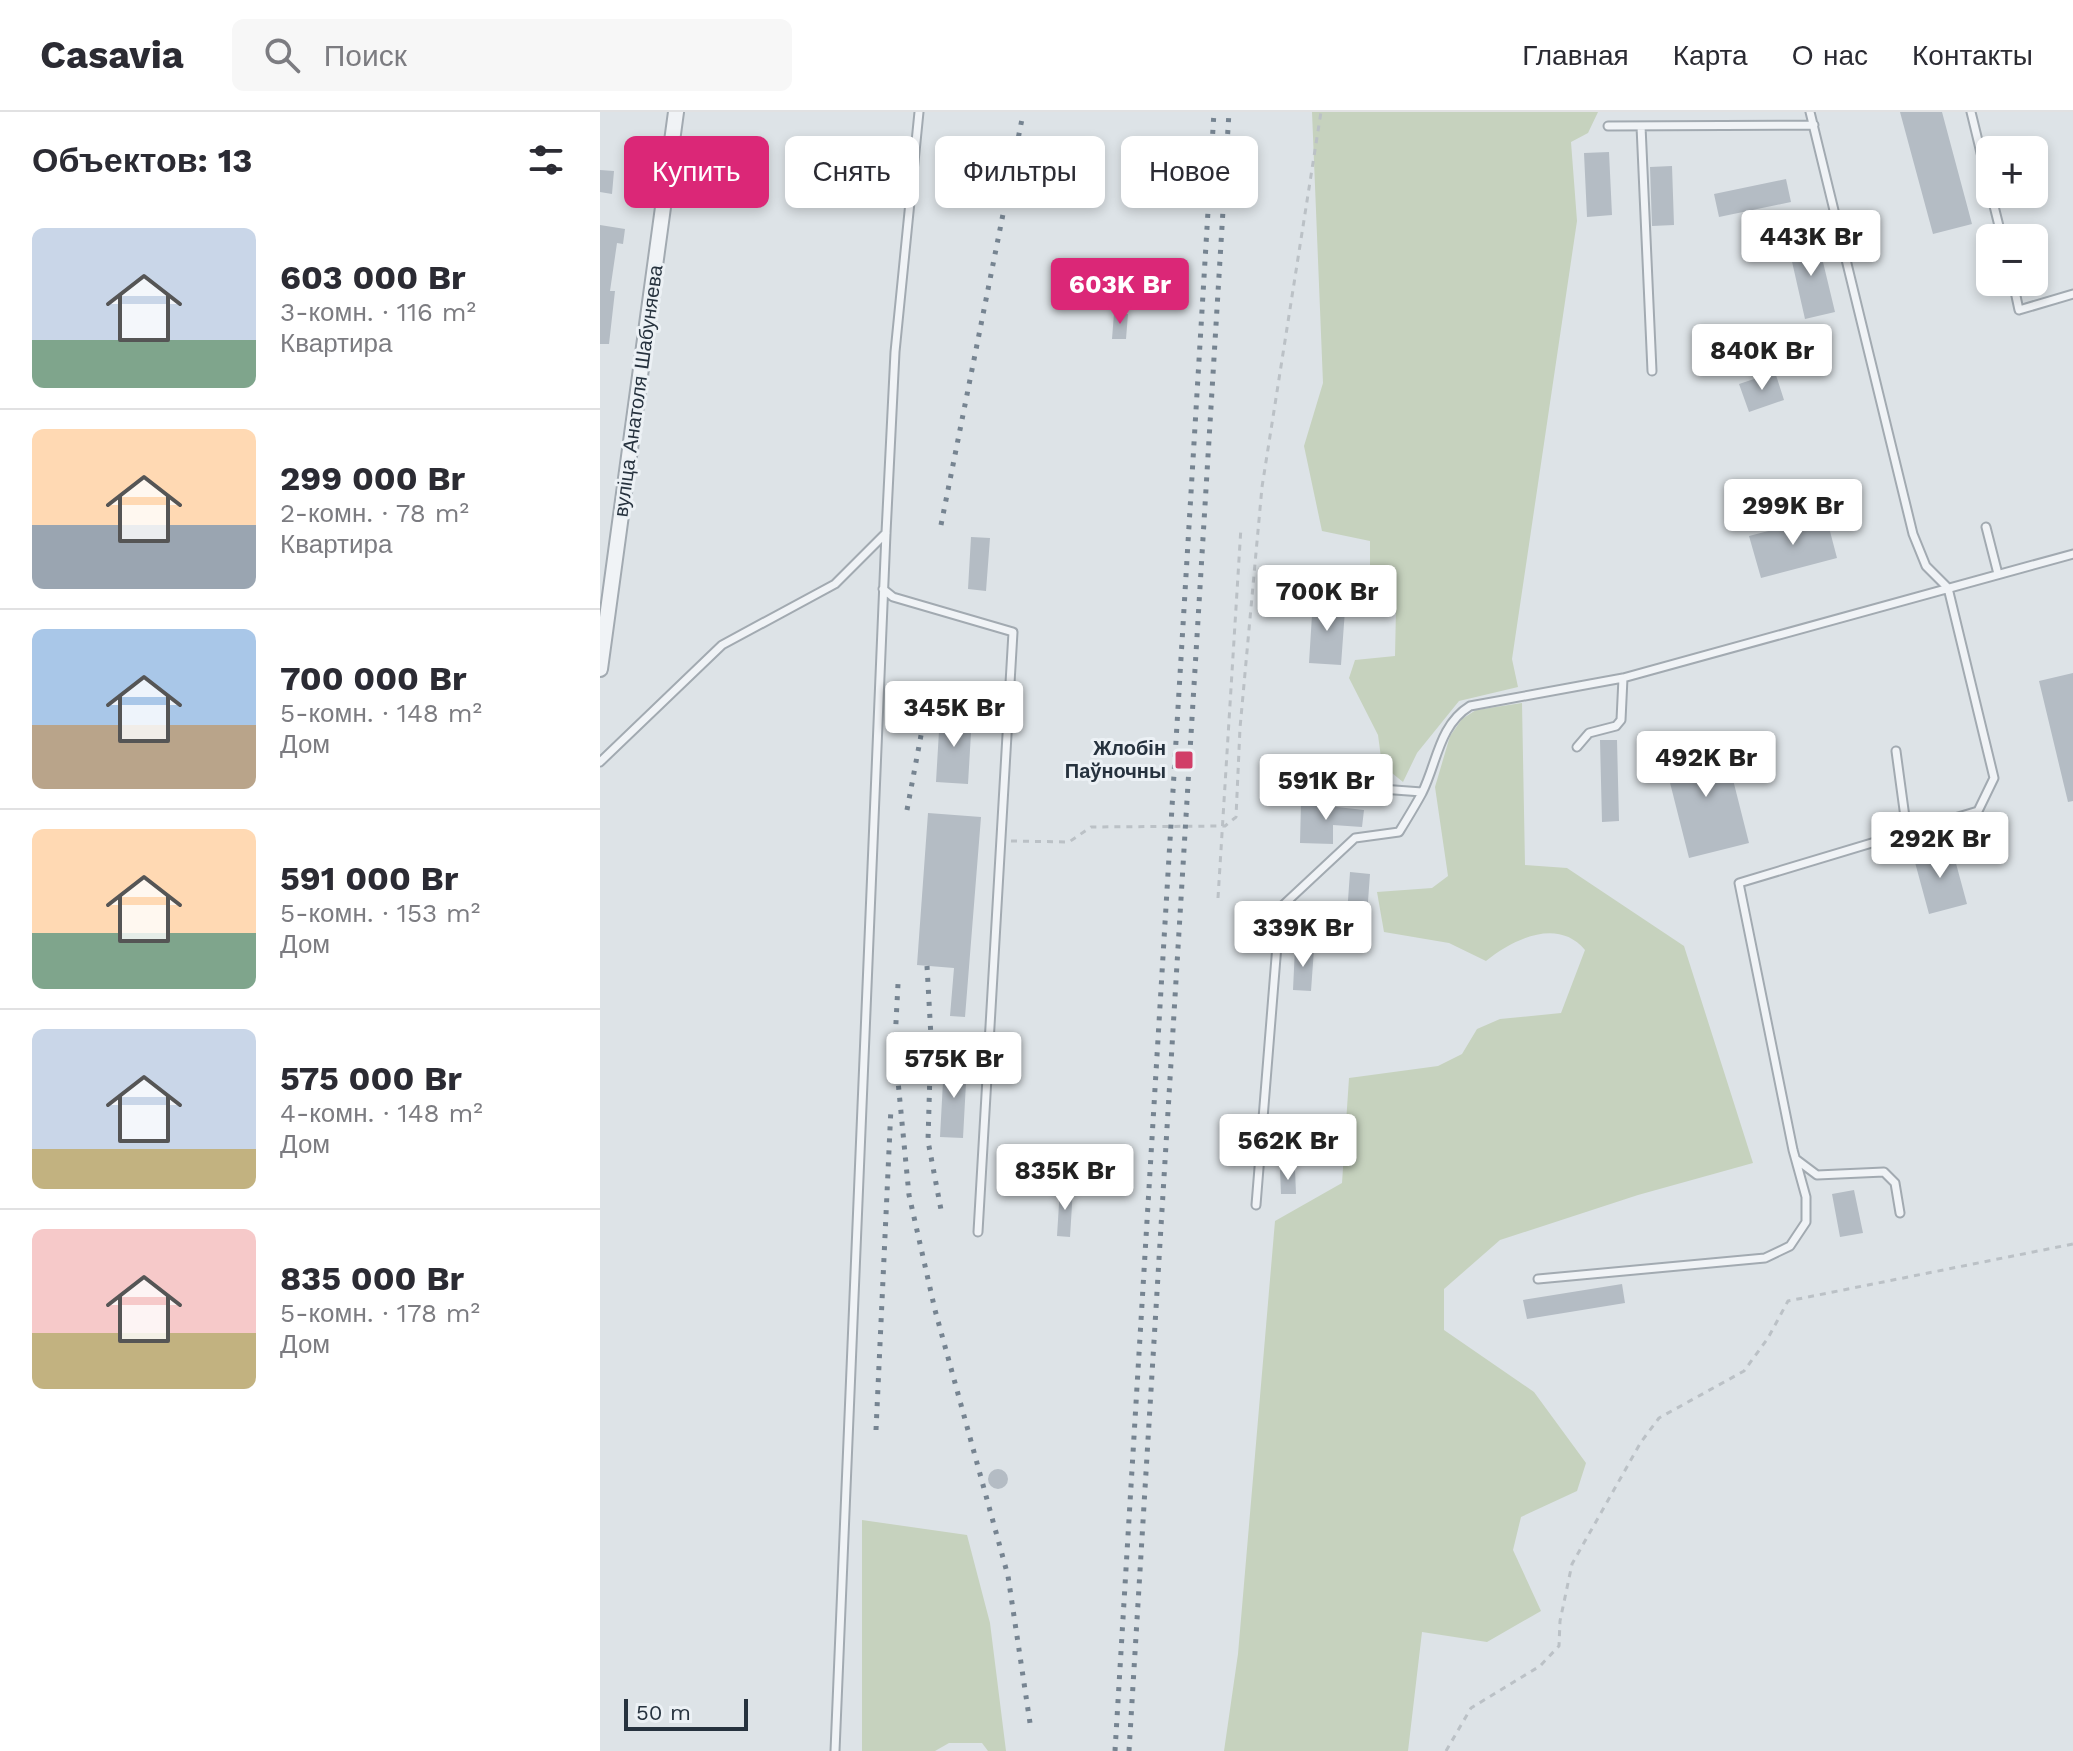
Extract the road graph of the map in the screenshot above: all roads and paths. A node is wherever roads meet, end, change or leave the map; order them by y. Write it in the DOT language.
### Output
graph roads {
  1 [pos="676,112"];
  2 [pos="919,112"];
  3 [pos="1321,112"];
  4 [pos="1810,112"];
  5 [pos="1971,112"];
  6 [pos="1814,125"];
  7 [pos="1608,126"];
  8 [pos="1641,126"];
  9 [pos="1977,136"];
  10 [pos="2073,294"];
  11 [pos="2016,296"];
  12 [pos="1652,371"];
  13 [pos="1241,527"];
  14 [pos="1986,527"];
  15 [pos="886,533"];
  16 [pos="2073,554"];
  17 [pos="1998,574"];
  18 [pos="1948,588"];
  19 [pos="883,589"];
  20 [pos="600,669"];
  21 [pos="1623,678"];
  22 [pos="1577,747"];
  23 [pos="1896,751"];
  24 [pos="600,762"];
  25 [pos="1340,786"];
  26 [pos="1422,792"];
  27 [pos="1223,826"];
  28 [pos="1907,832"];
  29 [pos="1001,841"];
  30 [pos="1218,898"];
  31 [pos="1795,1159"];
  32 [pos="1256,1205"];
  33 [pos="1900,1213"];
  34 [pos="978,1232"];
  35 [pos="2073,1244"];
  36 [pos="1538,1279"];
  37 [pos="835,1751"];
  38 [pos="1446,1751"];
  1 -- 20 [label="street, вуліца Анатоля Шабуняева"];
  2 -- 15 [label="lane"];
  3 -- 27 [label="path"];
  4 -- 6 [label="lane"];
  5 -- 9 [label="lane"];
  6 -- 8 [label="lane"];
  6 -- 18 [label="lane"];
  7 -- 8 [label="lane"];
  8 -- 12 [label="lane"];
  10 -- 11 [label="lane"];
  13 -- 27 [label="path"];
  14 -- 17 [label="lane"];
  15 -- 19 [label="lane"];
  15 -- 24 [label="lane"];
  16 -- 17 [label="lane"];
  17 -- 18 [label="lane"];
  18 -- 21 [label="lane"];
  18 -- 28 [label="lane"];
  19 -- 29 [label="lane"];
  19 -- 37 [label="lane"];
  21 -- 22 [label="lane"];
  21 -- 26 [label="lane"];
  23 -- 28 [label="lane"];
  25 -- 26 [label="lane"];
  26 -- 32 [label="lane"];
  27 -- 29 [label="path"];
  27 -- 30 [label="path"];
  28 -- 31 [label="lane"];
  29 -- 34 [label="lane"];
  31 -- 33 [label="lane"];
  31 -- 36 [label="lane"];
  35 -- 38 [label="path"];
}
